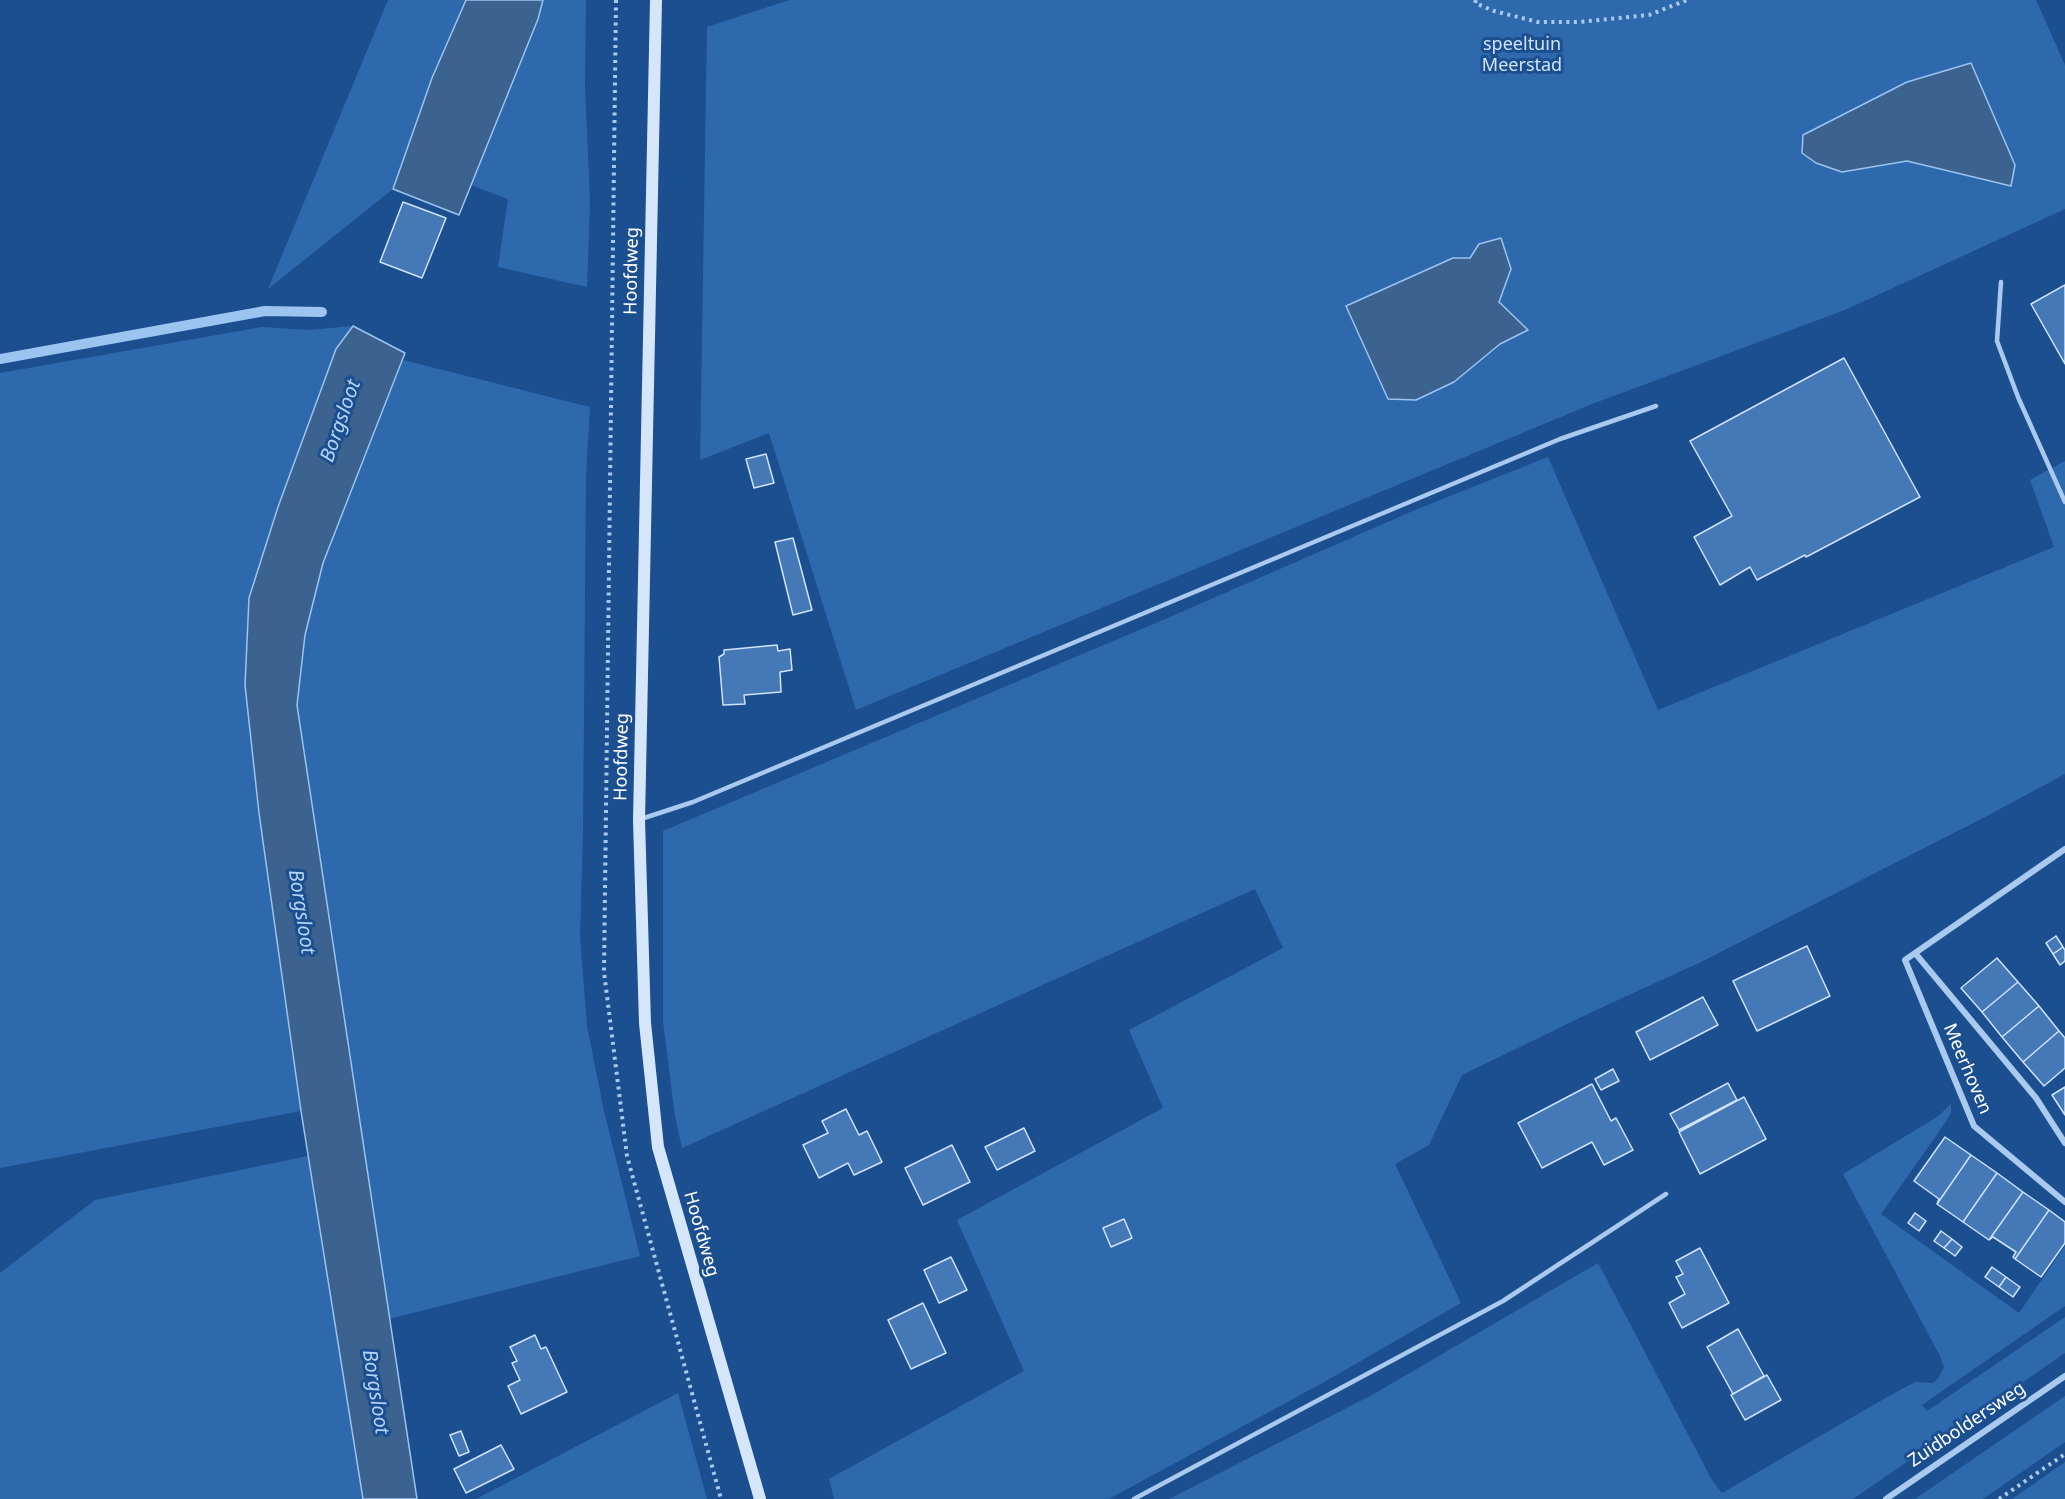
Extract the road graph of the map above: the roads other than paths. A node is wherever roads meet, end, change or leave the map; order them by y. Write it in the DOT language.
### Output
graph roads {
  1 [pos="656,0"];
  2 [pos="2001,282"];
  3 [pos="1656,406"];
  4 [pos="2065,502"];
  5 [pos="639,820"];
  6 [pos="2065,849"];
  7 [pos="1916,954"];
  8 [pos="2065,1143"];
  9 [pos="1666,1194"];
  10 [pos="2065,1202"];
  11 [pos="2065,1376"];
  12 [pos="760,1499"];
  13 [pos="1134,1499"];
  14 [pos="1886,1499"];
  1 -- 5 [label="main road, Hoofdweg"];
  2 -- 4 [label="lane"];
  3 -- 5 [label="lane"];
  5 -- 12 [label="main road, Hoofdweg"];
  6 -- 7 [label="street"];
  7 -- 8 [label="street, Meerhoven"];
  7 -- 10 [label="street, Meerhoven"];
  9 -- 13 [label="lane"];
  11 -- 14 [label="street, Zuidboldersweg"];
}
